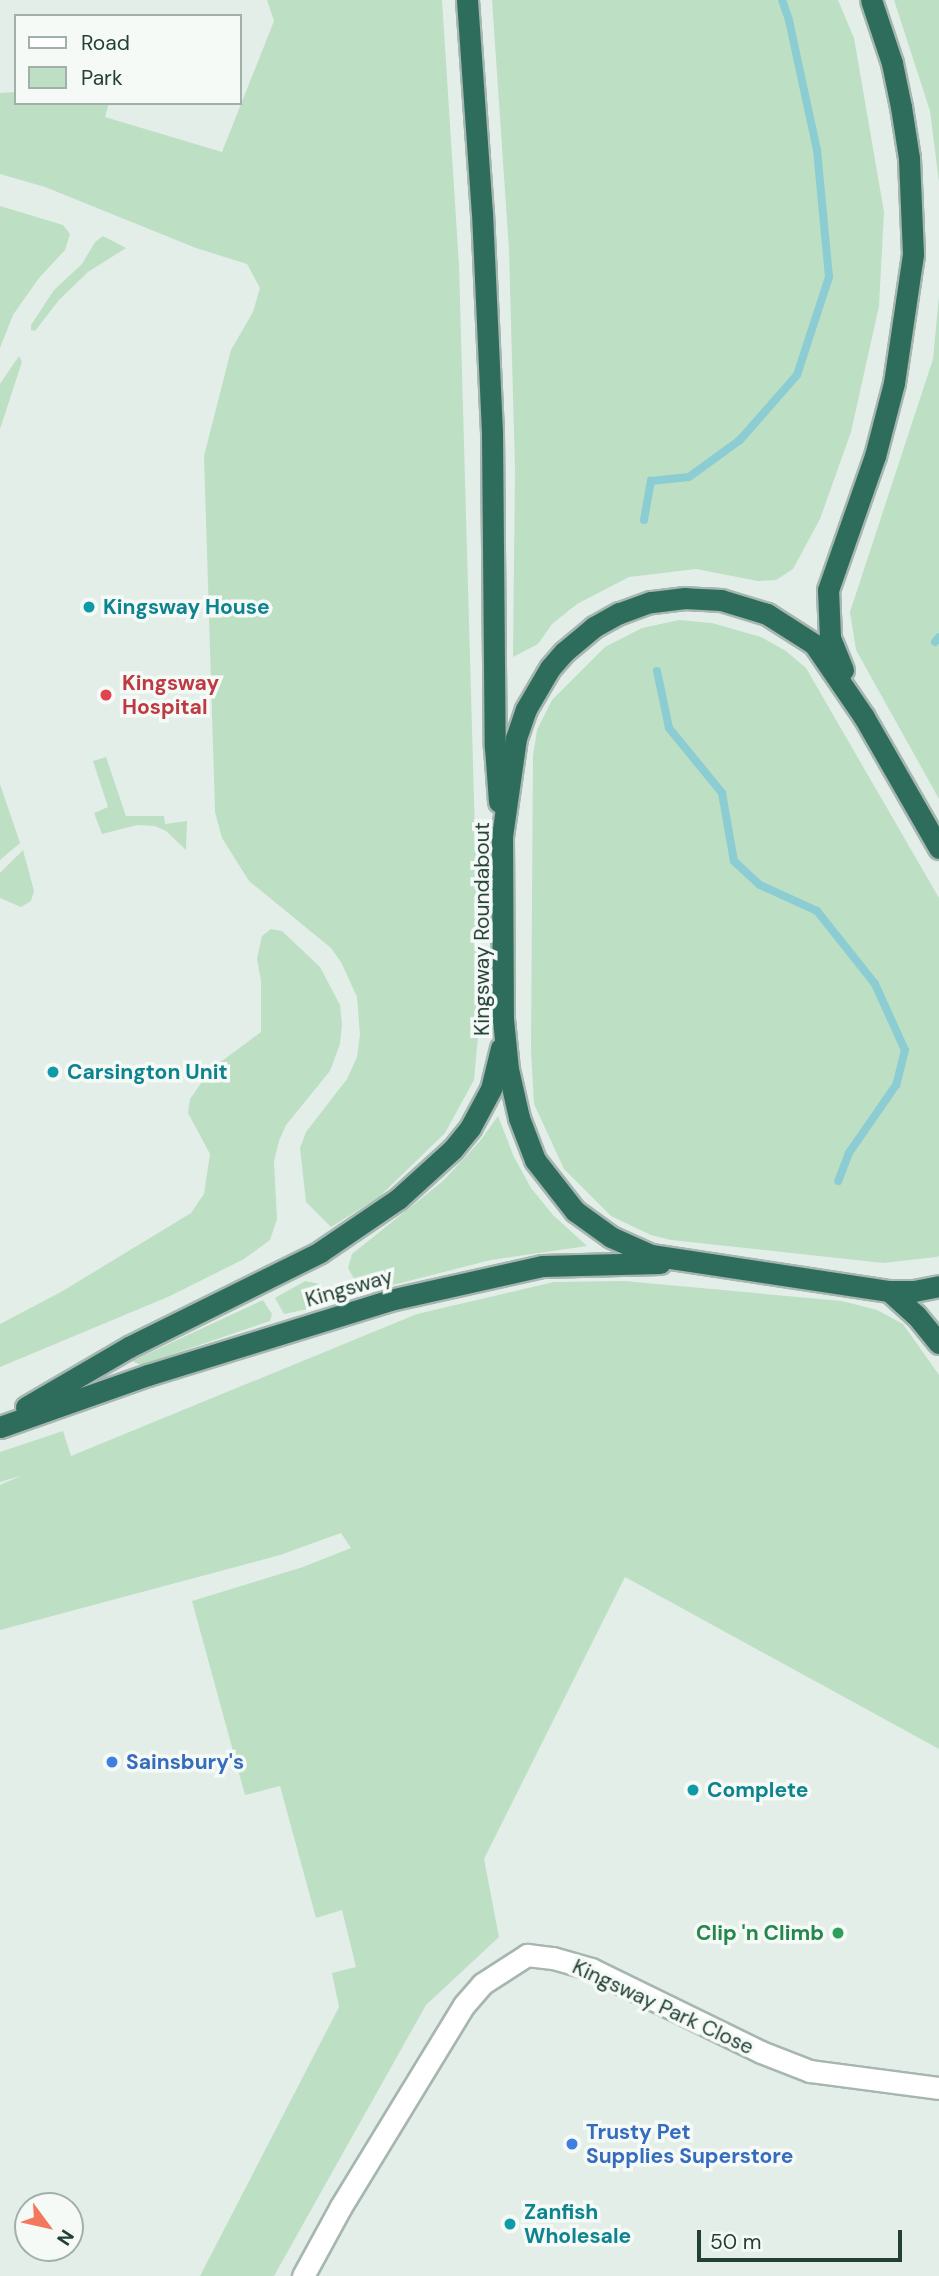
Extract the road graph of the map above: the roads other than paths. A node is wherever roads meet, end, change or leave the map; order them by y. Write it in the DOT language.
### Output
graph roads {
  1 [pos="467,0"];
  2 [pos="871,0"];
  3 [pos="864,717"];
  4 [pos="502,836"];
  5 [pos="939,848"];
  6 [pos="503,1019"];
  7 [pos="725,1266"];
  8 [pos="939,1286"];
  9 [pos="889,1291"];
  10 [pos="939,1343"];
  11 [pos="0,1425"];
  12 [pos="939,2088"];
  13 [pos="303,2276"];
  1 -- 4 [label="highway"];
  2 -- 3 [label="highway"];
  3 -- 4 [label="highway, Kingsway Roundabout"];
  3 -- 5 [label="highway, Kingsway Roundabout"];
  4 -- 6 [label="highway, Kingsway Roundabout"];
  6 -- 7 [label="highway, Kingsway Roundabout"];
  6 -- 11 [label="highway, Kingsway"];
  7 -- 9 [label="highway, Kingsway Roundabout"];
  7 -- 11 [label="highway, Kingsway"];
  8 -- 9 [label="highway, Kingsway Roundabout"];
  9 -- 10 [label="highway"];
  12 -- 13 [label="street, Kingsway Park Close"];
}
